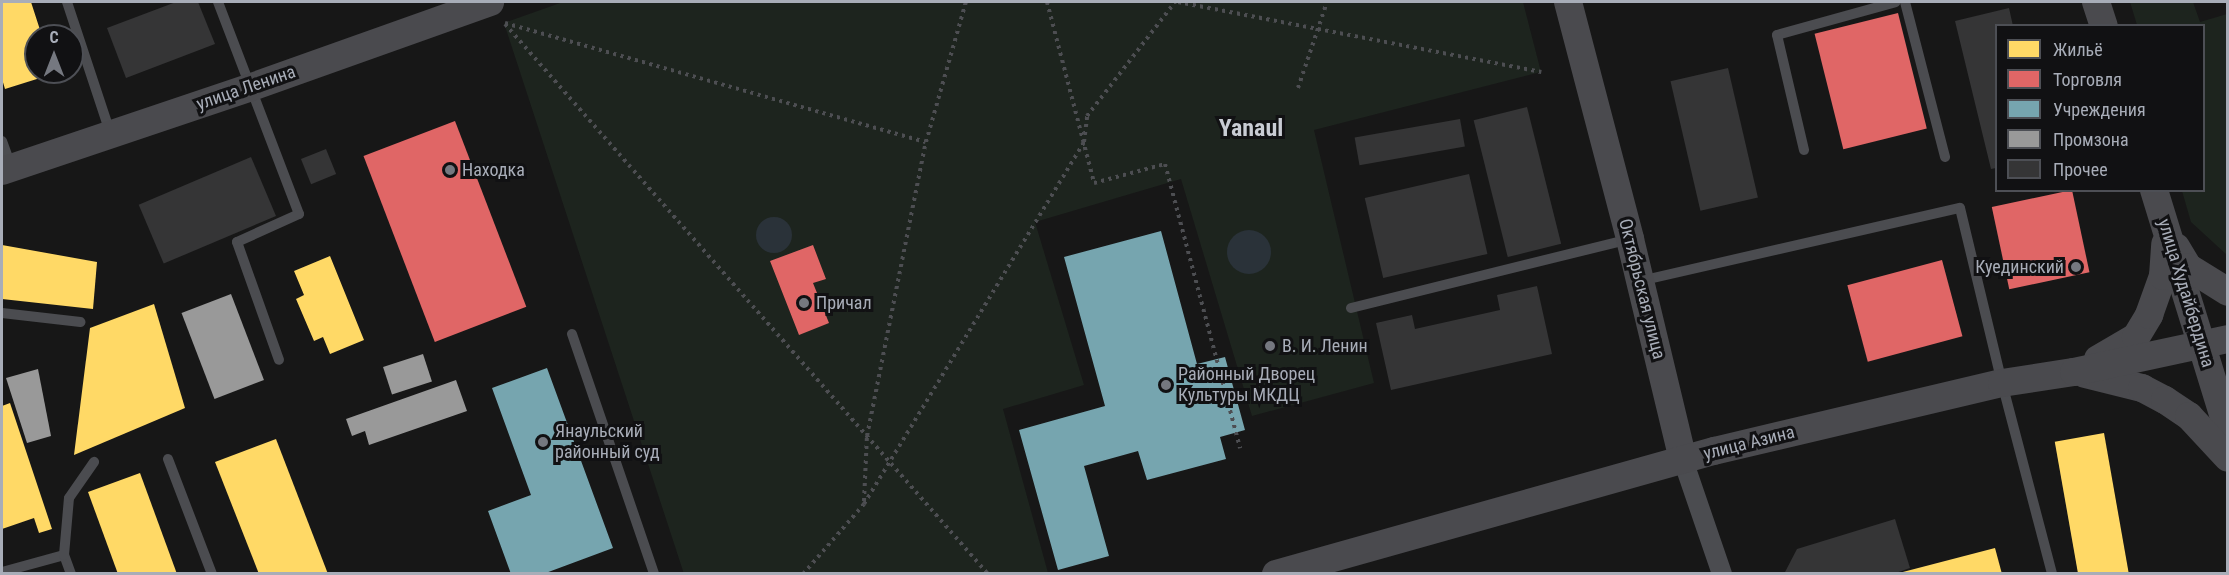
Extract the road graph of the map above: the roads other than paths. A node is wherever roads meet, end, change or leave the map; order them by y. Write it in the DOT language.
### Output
graph roads {
  1 [pos="67,2"];
  2 [pos="218,2"];
  3 [pos="1568,2"];
  4 [pos="1896,2"];
  5 [pos="1905,2"];
  6 [pos="2096,2"];
  7 [pos="479,3"];
  8 [pos="2103,24"];
  9 [pos="249,88"];
  10 [pos="110,133"];
  11 [pos="2,141"];
  12 [pos="1804,150"];
  13 [pos="1945,157"];
  14 [pos="7,170"];
  15 [pos="2155,192"];
  16 [pos="2166,230"];
  17 [pos="1630,239"];
  18 [pos="1640,281"];
  19 [pos="2228,292"];
  20 [pos="1351,308"];
  21 [pos="2,313"];
  22 [pos="80,322"];
  23 [pos="572,334"];
  24 [pos="2215,343"];
  25 [pos="279,360"];
  26 [pos="2074,372"];
  27 [pos="2002,383"];
  28 [pos="2228,430"];
  29 [pos="2228,458"];
  30 [pos="168,459"];
  31 [pos="1683,460"];
  32 [pos="94,462"];
  33 [pos="64,555"];
  34 [pos="2,572"];
  35 [pos="71,573"];
  36 [pos="212,573"];
  37 [pos="654,573"];
  38 [pos="1276,573"];
  39 [pos="1722,573"];
  40 [pos="2052,573"];
  1 -- 10 [label="lane"];
  2 -- 9 [label="lane"];
  3 -- 17 [label="street, Октябрьская улица"];
  4 -- 12 [label="lane"];
  5 -- 13 [label="lane"];
  6 -- 8 [label="street"];
  7 -- 9 [label="street, улица Ленина"];
  9 -- 10 [label="street, улица Ленина"];
  9 -- 25 [label="lane"];
  10 -- 14 [label="street, улица Ленина"];
  11 -- 14 [label="lane"];
  15 -- 16 [label="street, улица Худайбердина"];
  16 -- 19 [label="street"];
  16 -- 24 [label="street, улица Худайбердина"];
  16 -- 26 [label="street"];
  17 -- 18 [label="street, Октябрьская улица"];
  17 -- 20 [label="lane"];
  18 -- 27 [label="lane"];
  18 -- 31 [label="street, Октябрьская улица"];
  21 -- 22 [label="lane"];
  23 -- 37 [label="lane"];
  24 -- 26 [label="street, улица Азина"];
  24 -- 28 [label="street, улица Худайбердина"];
  26 -- 27 [label="street, улица Азина"];
  26 -- 29 [label="street"];
  27 -- 31 [label="street, улица Азина"];
  27 -- 40 [label="lane"];
  30 -- 36 [label="lane"];
  31 -- 38 [label="street, улица Азина"];
  31 -- 39 [label="street, Октябрьская улица"];
  32 -- 33 [label="lane"];
  33 -- 34 [label="lane"];
  33 -- 35 [label="lane"];
}
